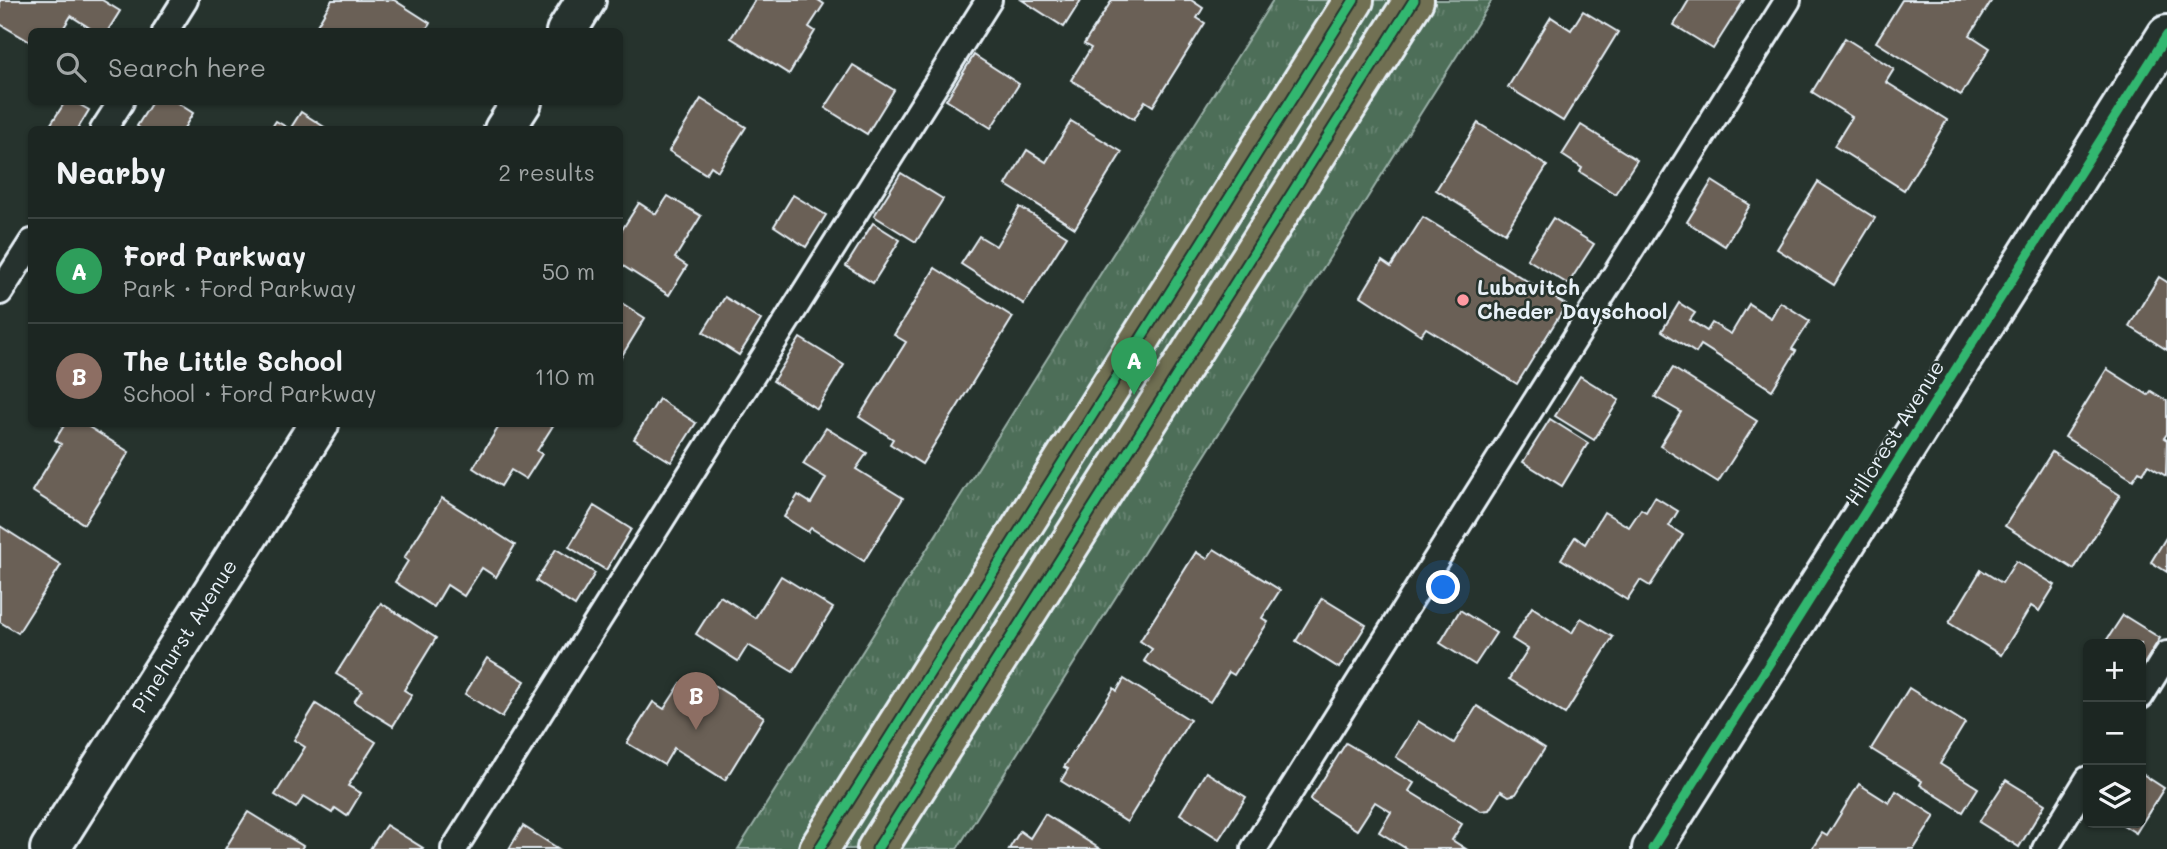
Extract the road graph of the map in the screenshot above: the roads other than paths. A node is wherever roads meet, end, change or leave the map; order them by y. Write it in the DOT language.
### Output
graph roads {
  1 [pos="185,0"];
  2 [pos="586,0"];
  3 [pos="989,0"];
  4 [pos="1354,0"];
  5 [pos="1414,0"];
  6 [pos="1788,0"];
  7 [pos="168,28"];
  8 [pos="568,28"];
  9 [pos="2167,35"];
  10 [pos="119,105"];
  11 [pos="520,105"];
  12 [pos="106,126"];
  13 [pos="507,126"];
  14 [pos="28,248"];
  15 [pos="0,292"];
  16 [pos="316,427"];
  17 [pos="2167,654"];
  18 [pos="2146,688"];
  19 [pos="2083,787"];
  20 [pos="50,849"];
  21 [pos="454,849"];
  22 [pos="819,849"];
  23 [pos="877,849"];
  24 [pos="1254,849"];
  25 [pos="1652,849"];
  26 [pos="2045,849"];
  1 -- 7 [label="lane"];
  2 -- 8 [label="street"];
  3 -- 21 [label="lane"];
  4 -- 22 [label="main road"];
  5 -- 23 [label="main road"];
  6 -- 24 [label="lane"];
  9 -- 25 [label="street, Hillcrest Avenue"];
  10 -- 12 [label="lane"];
  11 -- 13 [label="street"];
  14 -- 15 [label="lane"];
  16 -- 20 [label="street, Pinehurst Avenue"];
  17 -- 18 [label="lane"];
  19 -- 26 [label="lane"];
}
